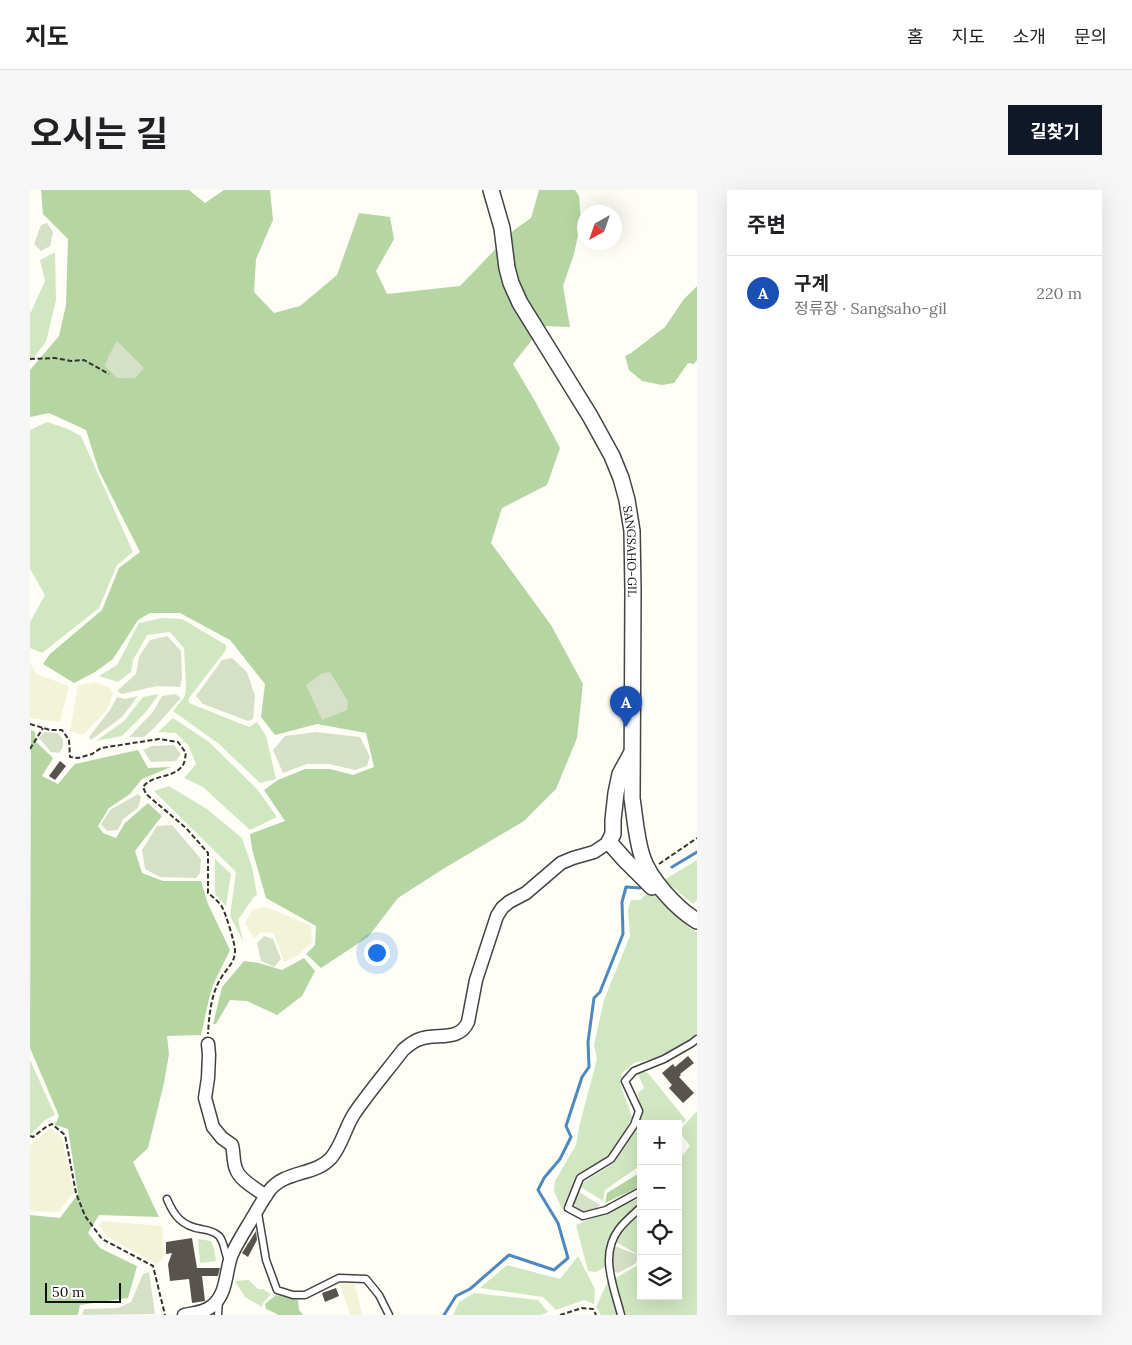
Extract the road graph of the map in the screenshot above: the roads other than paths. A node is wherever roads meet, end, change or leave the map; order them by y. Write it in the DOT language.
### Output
graph roads {
  1 [pos="491,190"];
  2 [pos="632,750"];
  3 [pos="609,842"];
  4 [pos="666,895"];
  5 [pos="697,921"];
  6 [pos="697,1039"];
  7 [pos="208,1044"];
  8 [pos="637,1193"];
  9 [pos="266,1196"];
  10 [pos="167,1199"];
  11 [pos="638,1210"];
  12 [pos="257,1211"];
  13 [pos="229,1262"];
  14 [pos="219,1299"];
  15 [pos="201,1313"];
  16 [pos="184,1315"];
  17 [pos="218,1315"];
  18 [pos="389,1315"];
  19 [pos="621,1315"];
  1 -- 2 [label="street, SANGSAHO-GIL"];
  2 -- 3 [label="street"];
  2 -- 4 [label="street, SANGSAHO-GIL"];
  3 -- 4 [label="street"];
  3 -- 9 [label="street"];
  4 -- 5 [label="street, SANGSAHO-GIL"];
  6 -- 8 [label="lane"];
  7 -- 9 [label="street"];
  9 -- 12 [label="street"];
  10 -- 13 [label="lane"];
  11 -- 19 [label="lane"];
  12 -- 13 [label="street"];
  12 -- 18 [label="lane"];
  13 -- 14 [label="street"];
  14 -- 15 [label="street"];
  14 -- 17 [label="lane"];
  15 -- 16 [label="street"];
}
